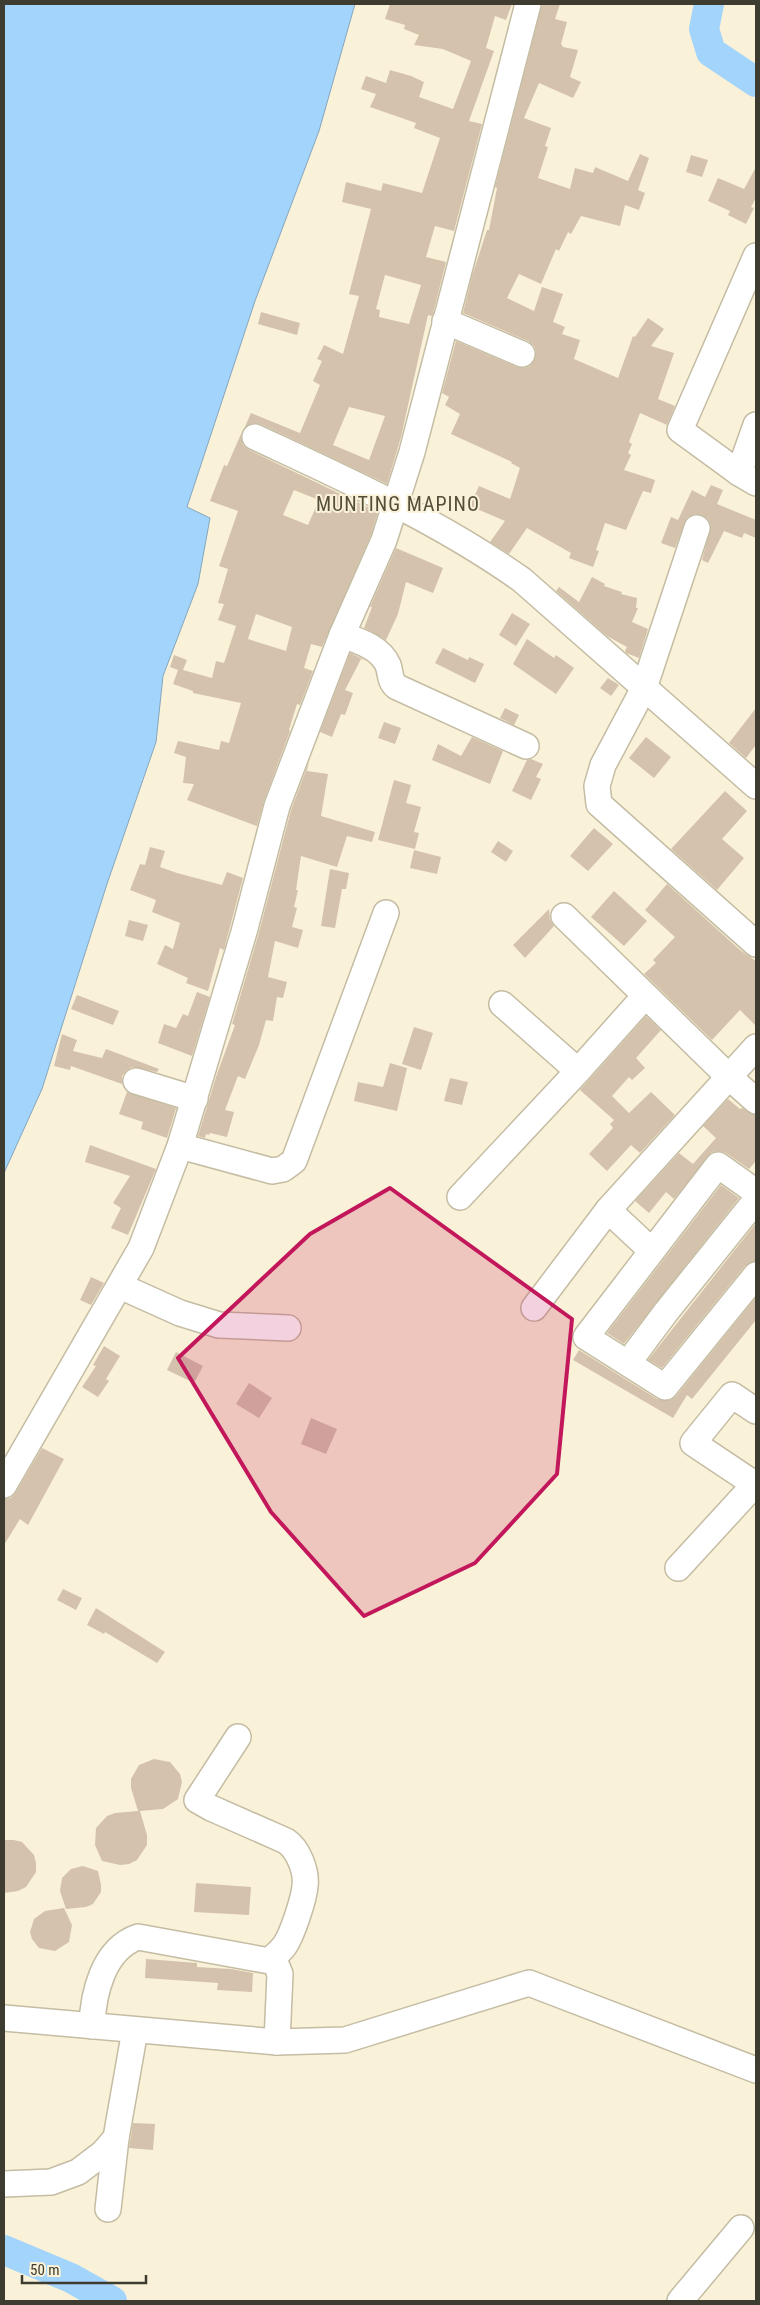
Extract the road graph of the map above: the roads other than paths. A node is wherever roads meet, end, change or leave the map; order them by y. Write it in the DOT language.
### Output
graph roads {
  1 [pos="528,4"];
  2 [pos="756,256"];
  3 [pos="445,321"];
  4 [pos="522,354"];
  5 [pos="756,425"];
  6 [pos="255,437"];
  7 [pos="748,478"];
  8 [pos="395,503"];
  9 [pos="697,528"];
  10 [pos="342,635"];
  11 [pos="644,688"];
  12 [pos="526,746"];
  13 [pos="756,786"];
  14 [pos="386,913"];
  15 [pos="564,916"];
  16 [pos="756,944"];
  17 [pos="645,996"];
  18 [pos="502,1004"];
  19 [pos="756,1048"];
  20 [pos="578,1071"];
  21 [pos="729,1078"];
  22 [pos="136,1081"];
  23 [pos="195,1099"];
  24 [pos="756,1101"];
  25 [pos="180,1146"];
  26 [pos="756,1192"];
  27 [pos="460,1197"];
  28 [pos="756,1200"];
  29 [pos="608,1210"];
  30 [pos="652,1251"];
  31 [pos="756,1275"];
  32 [pos="120,1286"];
  33 [pos="534,1308"];
  34 [pos="288,1328"];
  35 [pos="628,1363"];
  36 [pos="756,1411"];
  37 [pos="756,1484"];
  38 [pos="4,1485"];
  39 [pos="678,1568"];
  40 [pos="238,1737"];
  41 [pos="271,1959"];
  42 [pos="4,2018"];
  43 [pos="92,2026"];
  44 [pos="135,2030"];
  45 [pos="277,2042"];
  46 [pos="756,2070"];
  47 [pos="116,2138"];
  48 [pos="4,2184"];
  49 [pos="108,2209"];
  50 [pos="741,2228"];
  51 [pos="680,2301"];
  1 -- 3 [label="street"];
  2 -- 7 [label="street"];
  3 -- 4 [label="street"];
  3 -- 8 [label="street"];
  5 -- 7 [label="street"];
  6 -- 8 [label="street"];
  8 -- 10 [label="street"];
  8 -- 11 [label="street"];
  9 -- 11 [label="street"];
  10 -- 12 [label="street"];
  10 -- 23 [label="street"];
  11 -- 13 [label="street"];
  11 -- 16 [label="street"];
  14 -- 25 [label="street"];
  15 -- 17 [label="street"];
  17 -- 20 [label="street"];
  17 -- 21 [label="street"];
  18 -- 20 [label="street"];
  19 -- 21 [label="street"];
  20 -- 27 [label="street"];
  21 -- 24 [label="street"];
  21 -- 29 [label="street"];
  22 -- 23 [label="street"];
  23 -- 25 [label="street"];
  25 -- 32 [label="street"];
  26 -- 30 [label="street"];
  28 -- 35 [label="street"];
  29 -- 30 [label="street"];
  29 -- 33 [label="street"];
  30 -- 35 [label="street"];
  31 -- 35 [label="street"];
  32 -- 34 [label="street"];
  32 -- 38 [label="street"];
  36 -- 37 [label="street"];
  37 -- 39 [label="street"];
  40 -- 41 [label="street"];
  41 -- 43 [label="street"];
  41 -- 45 [label="street"];
  42 -- 43 [label="street"];
  43 -- 44 [label="street"];
  44 -- 45 [label="street"];
  44 -- 47 [label="street"];
  45 -- 46 [label="street"];
  47 -- 48 [label="street"];
  47 -- 49 [label="street"];
  50 -- 51 [label="street"];
}
